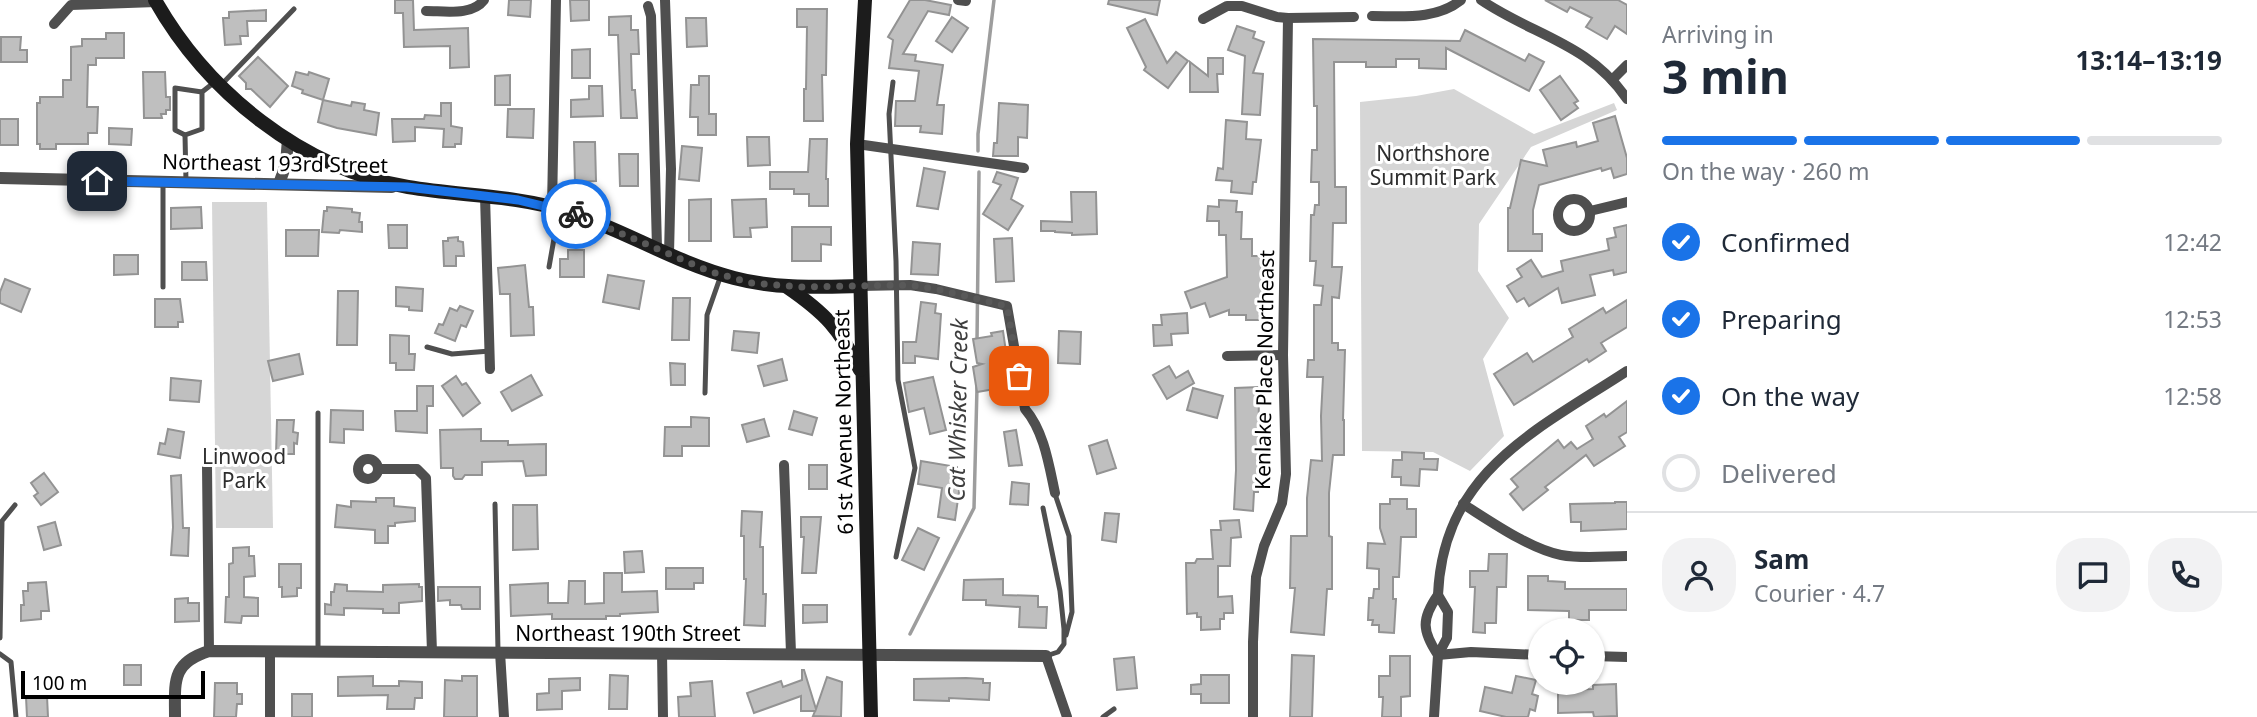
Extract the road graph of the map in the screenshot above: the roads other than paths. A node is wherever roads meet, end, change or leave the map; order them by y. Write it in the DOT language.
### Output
graph roads {
  1 [pos="484,0"];
  2 [pos="556,0"];
  3 [pos="665,0"];
  4 [pos="865,0"];
  5 [pos="1461,0"];
  6 [pos="1481,0"];
  7 [pos="156,1"];
  8 [pos="648,6"];
  9 [pos="294,9"];
  10 [pos="426,11"];
  11 [pos="1373,16"];
  12 [pos="1354,17"];
  13 [pos="1288,18"];
  14 [pos="1203,19"];
  15 [pos="54,24"];
  16 [pos="1627,65"];
  17 [pos="1612,80"];
  18 [pos="893,82"];
  19 [pos="218,83"];
  20 [pos="202,92"];
  21 [pos="1627,99"];
  22 [pos="185,135"];
  23 [pos="288,139"];
  24 [pos="857,144"];
  25 [pos="891,149"];
  26 [pos="1024,168"];
  27 [pos="0,178"];
  28 [pos="163,182"];
  29 [pos="186,183"];
  30 [pos="279,184"];
  31 [pos="407,187"];
  32 [pos="485,196"];
  33 [pos="1627,202"];
  34 [pos="558,209"];
  35 [pos="1590,211"];
  36 [pos="663,251"];
  37 [pos="549,267"];
  38 [pos="721,275"];
  39 [pos="786,286"];
  40 [pos="860,286"];
  41 [pos="897,286"];
  42 [pos="163,287"];
  43 [pos="427,347"];
  44 [pos="490,351"];
  45 [pos="1283,355"];
  46 [pos="1227,356"];
  47 [pos="491,369"];
  48 [pos="1627,371"];
  49 [pos="863,377"];
  50 [pos="705,393"];
  51 [pos="318,413"];
  52 [pos="784,465"];
  53 [pos="207,467"];
  54 [pos="378,469"];
  55 [pos="1055,493"];
  56 [pos="495,504"];
  57 [pos="1463,504"];
  58 [pos="15,505"];
  59 [pos="1043,508"];
  60 [pos="1627,556"];
  61 [pos="896,557"];
  62 [pos="1438,595"];
  63 [pos="0,638"];
  64 [pos="1064,645"];
  65 [pos="209,651"];
  66 [pos="270,651"];
  67 [pos="318,652"];
  68 [pos="432,652"];
  69 [pos="499,652"];
  70 [pos="662,653"];
  71 [pos="791,653"];
  72 [pos="869,653"];
  73 [pos="0,654"];
  74 [pos="1528,654"];
  75 [pos="1438,655"];
  76 [pos="1046,656"];
  77 [pos="1605,656"];
  78 [pos="1627,657"];
  79 [pos="1114,709"];
  80 [pos="16,717"];
  81 [pos="175,717"];
  82 [pos="270,717"];
  83 [pos="504,717"];
  84 [pos="663,717"];
  85 [pos="871,717"];
  86 [pos="1067,717"];
  87 [pos="1103,717"];
  88 [pos="1253,717"];
  89 [pos="1434,717"];
  1 -- 10 [label="street"];
  2 -- 34 [label="street"];
  3 -- 36 [label="street"];
  4 -- 24 [label="main road, 61st Avenue Northeast"];
  5 -- 11 [label="street"];
  6 -- 17 [label="street"];
  7 -- 15 [label="street"];
  7 -- 19 [label="main road"];
  8 -- 36 [label="street"];
  9 -- 19 [label="lane"];
  12 -- 13 [label="street"];
  13 -- 14 [label="street"];
  13 -- 45 [label="street, Kenlake Place Northeast"];
  16 -- 17 [label="street"];
  17 -- 21 [label="street"];
  18 -- 25 [label="lane"];
  19 -- 20 [label="lane"];
  19 -- 23 [label="main road"];
  20 -- 22 [label="lane"];
  20 -- 22 [label="lane"];
  22 -- 29 [label="lane"];
  23 -- 30 [label="street"];
  23 -- 31 [label="main road"];
  24 -- 25 [label="street"];
  24 -- 40 [label="main road, 61st Avenue Northeast"];
  25 -- 26 [label="street"];
  25 -- 41 [label="lane"];
  27 -- 28 [label="street, Northeast 193rd Street"];
  28 -- 29 [label="street, Northeast 193rd Street"];
  28 -- 42 [label="lane"];
  29 -- 30 [label="street, Northeast 193rd Street"];
  30 -- 31 [label="street, Northeast 193rd Street"];
  31 -- 32 [label="main road, Northeast 193rd Street"];
  32 -- 34 [label="main road, Northeast 193rd Street"];
  32 -- 44 [label="street"];
  33 -- 35 [label="street"];
  34 -- 36 [label="main road, Northeast 193rd Street"];
  34 -- 37 [label="lane"];
  36 -- 38 [label="main road, Northeast 193rd Street"];
  38 -- 39 [label="main road, Northeast 193rd Street"];
  38 -- 50 [label="lane"];
  39 -- 40 [label="main road, Northeast 193rd Street"];
  39 -- 49 [label="main road"];
  40 -- 41 [label="street"];
  40 -- 49 [label="main road, 61st Avenue Northeast"];
  41 -- 55 [label="street"];
  41 -- 61 [label="lane"];
  43 -- 44 [label="lane"];
  44 -- 47 [label="street"];
  45 -- 46 [label="street"];
  45 -- 88 [label="street, Kenlake Place Northeast"];
  48 -- 57 [label="street"];
  49 -- 72 [label="main road, 61st Avenue Northeast"];
  51 -- 67 [label="lane"];
  52 -- 71 [label="street"];
  53 -- 65 [label="street"];
  54 -- 68 [label="street"];
  55 -- 64 [label="lane"];
  56 -- 69 [label="lane"];
  57 -- 60 [label="street"];
  57 -- 62 [label="street"];
  58 -- 63 [label="lane"];
  59 -- 64 [label="lane"];
  62 -- 75 [label="street"];
  62 -- 75 [label="street"];
  64 -- 76 [label="lane"];
  65 -- 66 [label="street, Northeast 190th Street"];
  65 -- 81 [label="street"];
  66 -- 67 [label="street, Northeast 190th Street"];
  66 -- 82 [label="street"];
  67 -- 68 [label="street, Northeast 190th Street"];
  68 -- 69 [label="street, Northeast 190th Street"];
  69 -- 70 [label="street, Northeast 190th Street"];
  69 -- 83 [label="street"];
  70 -- 71 [label="street, Northeast 190th Street"];
  70 -- 84 [label="street"];
  71 -- 72 [label="street, Northeast 190th Street"];
  72 -- 76 [label="street, Northeast 190th Street"];
  72 -- 85 [label="main road, 61st Avenue Northeast"];
  73 -- 80 [label="lane"];
  74 -- 75 [label="street"];
  75 -- 89 [label="street"];
  76 -- 86 [label="street"];
  77 -- 78 [label="street"];
  79 -- 87 [label="lane"];
}
